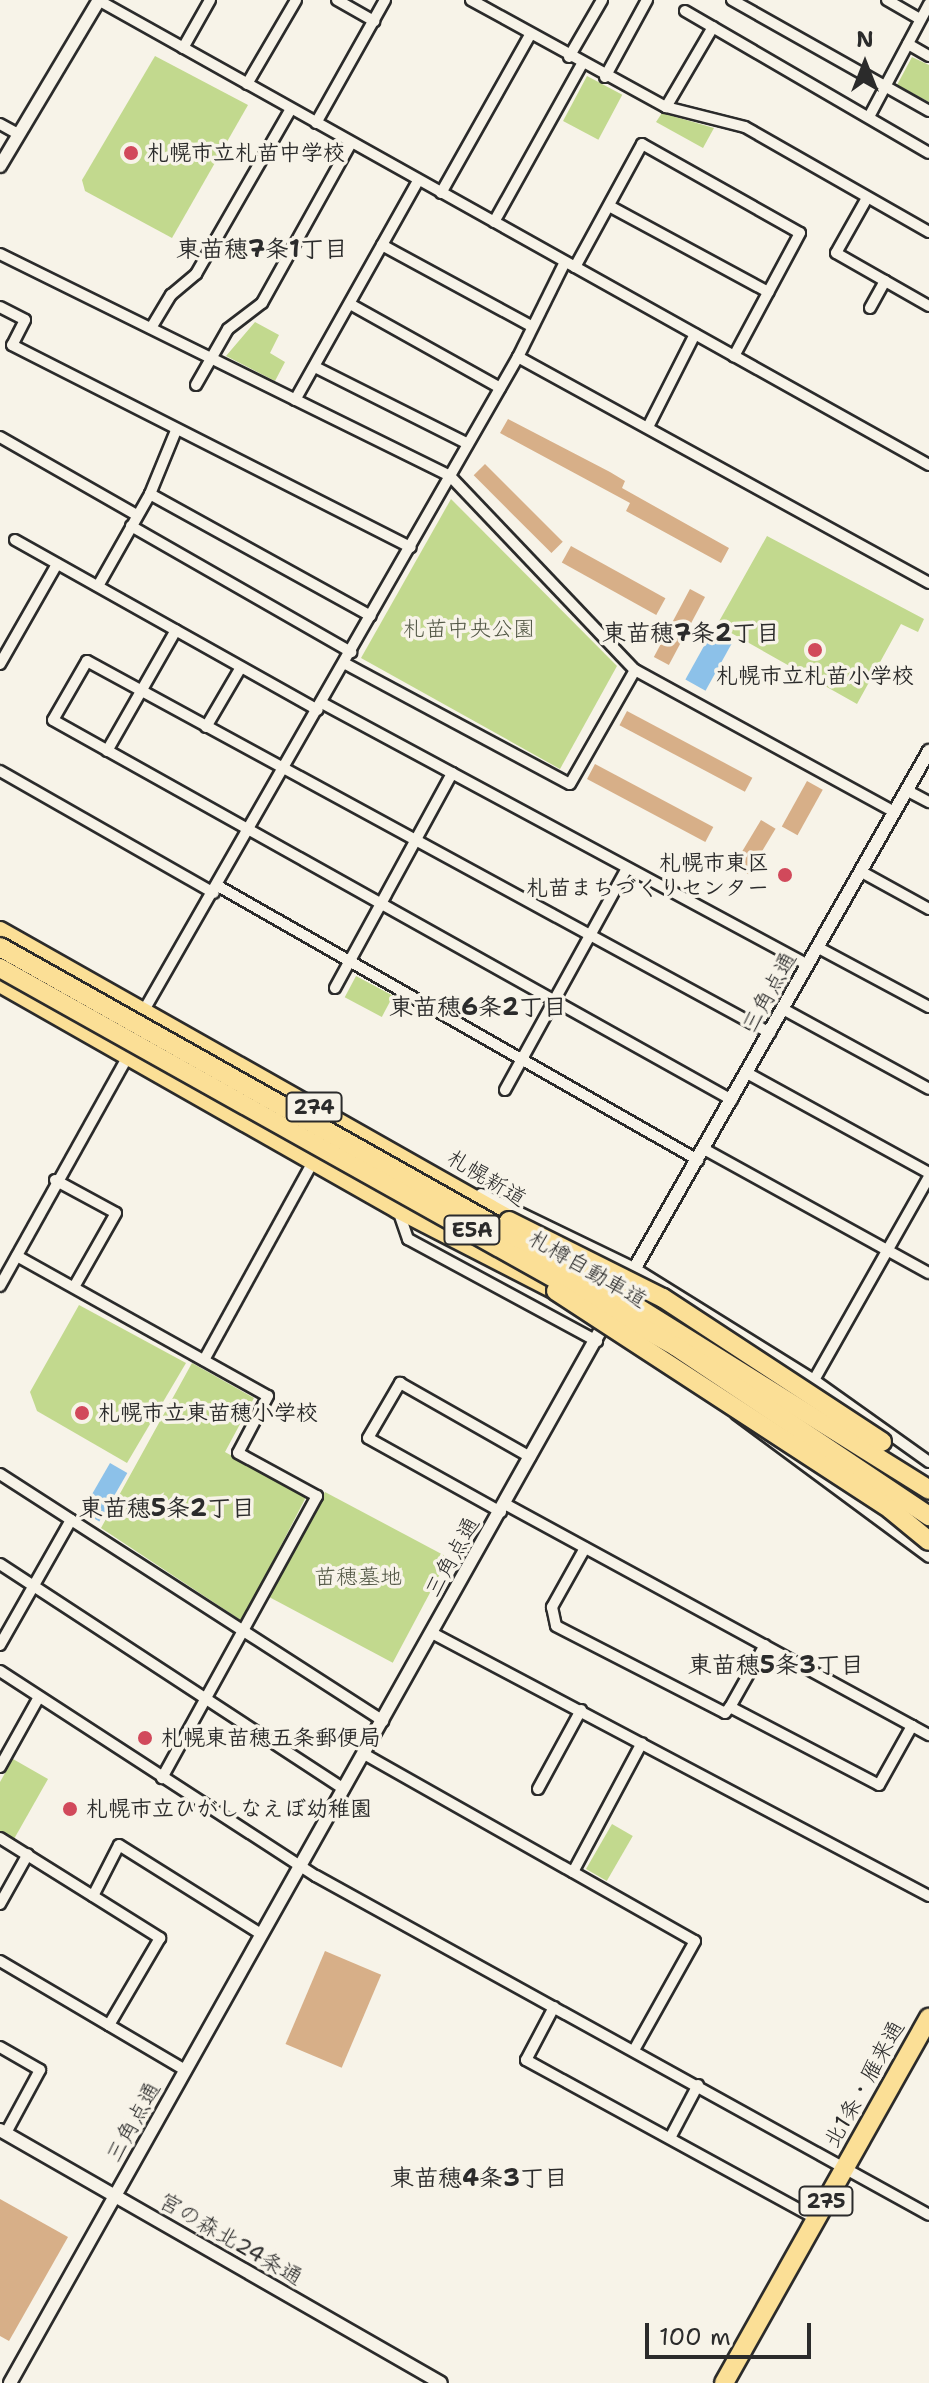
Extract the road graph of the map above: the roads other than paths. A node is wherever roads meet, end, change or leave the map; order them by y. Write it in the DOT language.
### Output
graph roads {
  1 [pos="99,0"];
  2 [pos="210,0"];
  3 [pos="296,0"];
  4 [pos="337,0"];
  5 [pos="385,0"];
  6 [pos="471,0"];
  7 [pos="602,0"];
  8 [pos="647,0"];
  9 [pos="732,0"];
  10 [pos="887,0"];
  11 [pos="929,4"];
  12 [pos="685,11"];
  13 [pos="920,19"];
  14 [pos="374,21"];
  15 [pos="713,27"];
  16 [pos="530,35"];
  17 [pos="908,44"];
  18 [pos="183,48"];
  19 [pos="929,56"];
  20 [pos="569,57"];
  21 [pos="582,64"];
  22 [pos="605,77"];
  23 [pos="247,84"];
  24 [pos="886,87"];
  25 [pos="666,107"];
  26 [pos="291,109"];
  27 [pos="929,111"];
  28 [pos="870,115"];
  29 [pos="316,123"];
  30 [pos="0,124"];
  31 [pos="18,134"];
  32 [pos="351,143"];
  33 [pos="929,153"];
  34 [pos="0,166"];
  35 [pos="418,181"];
  36 [pos="441,193"];
  37 [pos="867,198"];
  38 [pos="611,207"];
  39 [pos="494,222"];
  40 [pos="929,232"];
  41 [pos="382,245"];
  42 [pos="0,254"];
  43 [pos="570,264"];
  44 [pos="885,281"];
  45 [pos="768,292"];
  46 [pos="350,304"];
  47 [pos="929,306"];
  48 [pos="0,307"];
  49 [pos="870,308"];
  50 [pos="531,326"];
  51 [pos="151,328"];
  52 [pos="695,334"];
  53 [pos="734,356"];
  54 [pos="518,357"];
  55 [pos="211,358"];
  56 [pos="315,367"];
  57 [pos="196,385"];
  58 [pos="500,388"];
  59 [pos="295,400"];
  60 [pos="648,427"];
  61 [pos="175,433"];
  62 [pos="0,437"];
  63 [pos="468,444"];
  64 [pos="929,465"];
  65 [pos="450,476"];
  66 [pos="150,494"];
  67 [pos="134,520"];
  68 [pos="15,540"];
  69 [pos="411,547"];
  70 [pos="57,564"];
  71 [pos="929,583"];
  72 [pos="98,586"];
  73 [pos="371,616"];
  74 [pos="176,630"];
  75 [pos="351,652"];
  76 [pos="344,663"];
  77 [pos="0,664"];
  78 [pos="241,667"];
  79 [pos="635,670"];
  80 [pos="142,691"];
  81 [pos="320,707"];
  82 [pos="206,727"];
  83 [pos="107,751"];
  84 [pos="929,751"];
  85 [pos="0,771"];
  86 [pos="285,771"];
  87 [pos="452,773"];
  88 [pos="906,790"];
  89 [pos="929,802"];
  90 [pos="894,812"];
  91 [pos="251,832"];
  92 [pos="415,841"];
  93 [pos="627,868"];
  94 [pos="860,871"];
  95 [pos="216,889"];
  96 [pos="381,905"];
  97 [pos="929,909"];
  98 [pos="0,931"];
  99 [pos="590,936"];
  100 [pos="0,947"];
  101 [pos="817,947"];
  102 [pos="350,962"];
  103 [pos="808,965"];
  104 [pos="0,968"];
  105 [pos="0,983"];
  106 [pos="335,988"];
  107 [pos="555,1002"];
  108 [pos="929,1007"];
  109 [pos="783,1009"];
  110 [pos="143,1012"];
  111 [pos="770,1033"];
  112 [pos="127,1058"];
  113 [pos="523,1060"];
  114 [pos="747,1073"];
  115 [pos="929,1089"];
  116 [pos="505,1090"];
  117 [pos="732,1100"];
  118 [pos="701,1154"];
  119 [pos="314,1160"];
  120 [pos="431,1172"];
  121 [pos="929,1175"];
  122 [pos="55,1180"];
  123 [pos="436,1191"];
  124 [pos="398,1209"];
  125 [pos="437,1211"];
  126 [pos="887,1251"];
  127 [pos="17,1256"];
  128 [pos="634,1268"];
  129 [pos="929,1273"];
  130 [pos="1,1282"];
  131 [pos="74,1287"];
  132 [pos="621,1293"];
  133 [pos="608,1318"];
  134 [pos="597,1341"];
  135 [pos="204,1360"];
  136 [pos="814,1380"];
  137 [pos="723,1385"];
  138 [pos="530,1457"];
  139 [pos="929,1462"];
  140 [pos="0,1474"];
  141 [pos="929,1477"];
  142 [pos="929,1490"];
  143 [pos="929,1499"];
  144 [pos="503,1508"];
  145 [pos="929,1516"];
  146 [pos="71,1520"];
  147 [pos="929,1532"];
  148 [pos="929,1541"];
  149 [pos="585,1548"];
  150 [pos="929,1557"];
  151 [pos="0,1564"];
  152 [pos="35,1586"];
  153 [pos="244,1631"];
  154 [pos="432,1633"];
  155 [pos="0,1645"];
  156 [pos="765,1645"];
  157 [pos="0,1671"];
  158 [pos="39,1697"];
  159 [pos="205,1698"];
  160 [pos="730,1707"];
  161 [pos="581,1710"];
  162 [pos="383,1721"];
  163 [pos="912,1726"];
  164 [pos="929,1735"];
  165 [pos="642,1743"];
  166 [pos="364,1754"];
  167 [pos="0,1767"];
  168 [pos="162,1778"];
  169 [pos="344,1789"];
  170 [pos="538,1789"];
  171 [pos="0,1838"];
  172 [pos="28,1854"];
  173 [pos="300,1866"];
  174 [pos="573,1872"];
  175 [pos="93,1896"];
  176 [pos="929,1896"];
  177 [pos="0,1904"];
  178 [pos="261,1934"];
  179 [pos="0,1961"];
  180 [pos="554,2007"];
  181 [pos="929,2018"];
  182 [pos="109,2025"];
  183 [pos="0,2047"];
  184 [pos="634,2050"];
  185 [pos="185,2070"];
  186 [pos="698,2085"];
  187 [pos="3,2132"];
  188 [pos="670,2138"];
  189 [pos="846,2167"];
  190 [pos="116,2196"];
  191 [pos="929,2215"];
  192 [pos="816,2219"];
  193 [pos="10,2383"];
  194 [pos="441,2383"];
  195 [pos="724,2383"];
  1 -- 18 [label="street"];
  1 -- 31 [label="street"];
  2 -- 18 [label="street"];
  3 -- 23 [label="street"];
  4 -- 14 [label="street"];
  5 -- 14 [label="street"];
  6 -- 16 [label="street"];
  7 -- 20 [label="street"];
  8 -- 22 [label="street"];
  9 -- 24 [label="street"];
  10 -- 13 [label="street"];
  11 -- 13 [label="street"];
  12 -- 15 [label="street"];
  13 -- 17 [label="street"];
  14 -- 29 [label="street"];
  15 -- 25 [label="street"];
  15 -- 28 [label="street"];
  16 -- 20 [label="street"];
  16 -- 36 [label="street"];
  17 -- 19 [label="street"];
  17 -- 24 [label="street"];
  18 -- 23 [label="street"];
  20 -- 21 [label="street"];
  21 -- 22 [label="street"];
  21 -- 39 [label="street"];
  22 -- 25 [label="street"];
  23 -- 26 [label="street"];
  24 -- 27 [label="street"];
  24 -- 28 [label="street"];
  25 -- 37 [label="street"];
  26 -- 29 [label="street"];
  26 -- 51 [label="street"];
  28 -- 33 [label="street"];
  29 -- 32 [label="street"];
  30 -- 31 [label="street"];
  31 -- 34 [label="street"];
  32 -- 35 [label="street"];
  32 -- 55 [label="street"];
  35 -- 36 [label="street"];
  35 -- 41 [label="street"];
  36 -- 39 [label="street"];
  37 -- 40 [label="street"];
  37 -- 44 [label="street"];
  38 -- 43 [label="street"];
  38 -- 45 [label="street"];
  38 -- 45 [label="street"];
  39 -- 43 [label="street"];
  41 -- 46 [label="street"];
  41 -- 50 [label="street"];
  42 -- 51 [label="street"];
  43 -- 50 [label="street"];
  43 -- 52 [label="street"];
  44 -- 47 [label="street"];
  44 -- 49 [label="street"];
  45 -- 53 [label="street"];
  46 -- 56 [label="street"];
  46 -- 58 [label="street"];
  48 -- 61 [label="street"];
  50 -- 54 [label="street"];
  51 -- 55 [label="street"];
  52 -- 53 [label="street"];
  52 -- 60 [label="street"];
  53 -- 64 [label="street"];
  54 -- 58 [label="street"];
  54 -- 60 [label="street"];
  55 -- 57 [label="street"];
  55 -- 59 [label="street"];
  56 -- 59 [label="street"];
  56 -- 63 [label="street"];
  58 -- 63 [label="street"];
  59 -- 65 [label="street"];
  60 -- 71 [label="street"];
  61 -- 66 [label="street"];
  61 -- 69 [label="street"];
  62 -- 67 [label="street"];
  63 -- 65 [label="street"];
  65 -- 69 [label="street"];
  65 -- 79 [label="street"];
  66 -- 67 [label="street"];
  66 -- 73 [label="street"];
  67 -- 72 [label="street"];
  67 -- 75 [label="street"];
  68 -- 70 [label="street"];
  69 -- 73 [label="street"];
  70 -- 72 [label="street"];
  70 -- 77 [label="street"];
  72 -- 74 [label="street"];
  73 -- 75 [label="street"];
  74 -- 78 [label="street"];
  74 -- 80 [label="street"];
  75 -- 76 [label="street"];
  76 -- 79 [label="street"];
  76 -- 81 [label="street"];
  78 -- 81 [label="street"];
  78 -- 82 [label="street"];
  79 -- 90 [label="street"];
  80 -- 82 [label="street"];
  80 -- 83 [label="street"];
  80 -- 83 [label="street"];
  81 -- 86 [label="street"];
  81 -- 87 [label="street"];
  82 -- 86 [label="street"];
  83 -- 91 [label="street"];
  84 -- 88 [label="street, 三角点通"];
  85 -- 95 [label="street"];
  86 -- 91 [label="street"];
  86 -- 92 [label="street"];
  87 -- 92 [label="street"];
  87 -- 93 [label="street"];
  88 -- 89 [label="street"];
  88 -- 90 [label="street, 三角点通"];
  90 -- 94 [label="street, 三角点通"];
  91 -- 95 [label="street"];
  91 -- 96 [label="street"];
  92 -- 96 [label="street"];
  92 -- 99 [label="street"];
  93 -- 99 [label="street"];
  93 -- 103 [label="street"];
  94 -- 97 [label="street"];
  94 -- 101 [label="street, 三角点通"];
  95 -- 102 [label="street"];
  95 -- 110 [label="street"];
  96 -- 102 [label="street"];
  96 -- 107 [label="street"];
  98 -- 110 [label="highway, 札幌新道 / 274"];
  99 -- 107 [label="street"];
  99 -- 111 [label="street"];
  100 -- 123 [label="highway, 札樽自動車道 / E5A, bridge"];
  101 -- 103 [label="street, 三角点通"];
  101 -- 108 [label="street"];
  102 -- 106 [label="street"];
  102 -- 113 [label="street"];
  103 -- 109 [label="street, 三角点通"];
  104 -- 125 [label="highway, 札樽自動車道 / E5A, bridge"];
  105 -- 112 [label="highway, 274"];
  107 -- 113 [label="street"];
  107 -- 117 [label="street"];
  109 -- 111 [label="street, 三角点通"];
  109 -- 115 [label="street"];
  110 -- 120 [label="highway, 札幌新道 / 274"];
  111 -- 114 [label="street, 三角点通"];
  112 -- 119 [label="highway, 274"];
  112 -- 122 [label="street"];
  113 -- 116 [label="street"];
  113 -- 118 [label="street"];
  114 -- 117 [label="street, 三角点通"];
  114 -- 121 [label="street"];
  117 -- 118 [label="street, 三角点通"];
  118 -- 126 [label="street"];
  118 -- 128 [label="street, 三角点通"];
  119 -- 124 [label="highway, 274"];
  119 -- 135 [label="street"];
  120 -- 128 [label="street"];
  120 -- 132 [label="highway, 札幌新道 / 274"];
  121 -- 126 [label="street"];
  122 -- 127 [label="street"];
  122 -- 131 [label="street"];
  123 -- 141 [label="highway, bridge"];
  123 -- 142 [label="highway, 札樽自動車道 / E5A, bridge"];
  124 -- 133 [label="highway, 274"];
  124 -- 134 [label="street"];
  125 -- 145 [label="highway, 札樽自動車道 / E5A, bridge"];
  125 -- 148 [label="highway, bridge"];
  126 -- 129 [label="street"];
  126 -- 136 [label="street"];
  127 -- 130 [label="street"];
  127 -- 131 [label="street"];
  128 -- 132 [label="street, 三角点通"];
  128 -- 136 [label="street"];
  131 -- 135 [label="street"];
  132 -- 133 [label="street, 三角点通"];
  132 -- 143 [label="highway, 札幌新道 / 274"];
  133 -- 134 [label="street, 三角点通"];
  133 -- 137 [label="highway, 274"];
  134 -- 138 [label="street, 三角点通"];
  135 -- 153 [label="street"];
  136 -- 139 [label="street"];
  137 -- 147 [label="highway, 274"];
  137 -- 150 [label="street"];
  138 -- 144 [label="street, 三角点通"];
  138 -- 144 [label="street"];
  140 -- 146 [label="street"];
  144 -- 149 [label="street"];
  144 -- 154 [label="street, 三角点通"];
  146 -- 152 [label="street"];
  146 -- 153 [label="street"];
  149 -- 156 [label="street"];
  149 -- 160 [label="street"];
  151 -- 152 [label="street"];
  152 -- 155 [label="street"];
  152 -- 159 [label="street"];
  153 -- 159 [label="street"];
  153 -- 162 [label="street"];
  154 -- 161 [label="street"];
  154 -- 162 [label="street, 三角点通"];
  156 -- 160 [label="street"];
  156 -- 163 [label="street"];
  157 -- 158 [label="street"];
  158 -- 167 [label="street"];
  158 -- 168 [label="street"];
  159 -- 168 [label="street"];
  159 -- 169 [label="street"];
  160 -- 163 [label="street"];
  161 -- 165 [label="street"];
  161 -- 170 [label="street"];
  162 -- 166 [label="street, 三角点通"];
  163 -- 164 [label="street"];
  165 -- 174 [label="street"];
  165 -- 176 [label="street"];
  166 -- 169 [label="street, 三角点通"];
  166 -- 174 [label="street"];
  168 -- 173 [label="street"];
  169 -- 173 [label="street, 三角点通"];
  171 -- 172 [label="street"];
  172 -- 175 [label="street"];
  172 -- 177 [label="street"];
  173 -- 178 [label="street, 三角点通"];
  173 -- 180 [label="street"];
  174 -- 184 [label="street"];
  175 -- 178 [label="street"];
  175 -- 182 [label="street"];
  178 -- 185 [label="street, 三角点通"];
  179 -- 182 [label="street"];
  180 -- 184 [label="street"];
  180 -- 188 [label="street"];
  181 -- 189 [label="highway, 北1条・雁来通 / 275"];
  182 -- 185 [label="street"];
  183 -- 187 [label="street"];
  184 -- 186 [label="street"];
  185 -- 190 [label="street, 三角点通"];
  186 -- 188 [label="street"];
  186 -- 189 [label="street"];
  187 -- 190 [label="street, 宮の森北24条通"];
  188 -- 192 [label="street"];
  189 -- 191 [label="street"];
  189 -- 192 [label="highway, 北1条・雁来通 / 275"];
  190 -- 193 [label="street, 三角点通"];
  190 -- 194 [label="street, 宮の森北24条通"];
  192 -- 195 [label="highway, 北1条・雁来通 / 275"];
}
